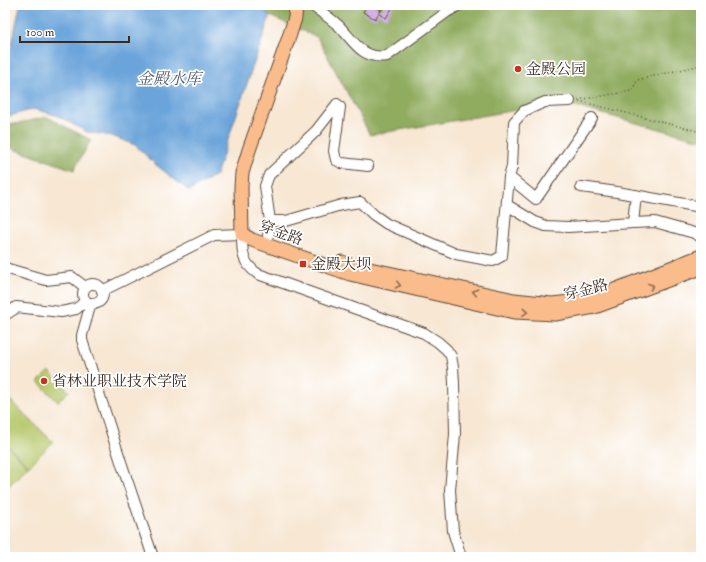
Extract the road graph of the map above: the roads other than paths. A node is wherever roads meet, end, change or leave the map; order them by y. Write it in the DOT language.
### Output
graph roads {
  1 [pos="311,5"];
  2 [pos="459,5"];
  3 [pos="296,7"];
  4 [pos="570,101"];
  5 [pos="592,118"];
  6 [pos="368,166"];
  7 [pos="509,177"];
  8 [pos="581,187"];
  9 [pos="636,195"];
  10 [pos="507,205"];
  11 [pos="701,207"];
  12 [pos="270,221"];
  13 [pos="633,223"];
  14 [pos="242,234"];
  15 [pos="268,236"];
  16 [pos="701,237"];
  17 [pos="701,256"];
  18 [pos="5,268"];
  19 [pos="701,268"];
  20 [pos="85,287"];
  21 [pos="102,291"];
  22 [pos="88,302"];
  23 [pos="5,316"];
  24 [pos="154,557"];
  25 [pos="461,557"];
  1 -- 2 [label="street"];
  3 -- 14 [label="main road"];
  4 -- 7 [label="street"];
  5 -- 7 [label="street"];
  6 -- 12 [label="street"];
  7 -- 10 [label="street"];
  8 -- 9 [label="street"];
  9 -- 11 [label="street"];
  9 -- 13 [label="street"];
  10 -- 12 [label="street"];
  10 -- 13 [label="street"];
  12 -- 15 [label="street"];
  13 -- 16 [label="street"];
  14 -- 15 [label="main road, 穿金路"];
  14 -- 19 [label="main road, 穿金路, one-way"];
  14 -- 21 [label="street"];
  14 -- 25 [label="street"];
  17 -- 15 [label="main road, 穿金路, one-way"];
  18 -- 20 [label="street"];
  20 -- 21 [label="street"];
  20 -- 22 [label="street"];
  21 -- 22 [label="street"];
  22 -- 23 [label="street"];
  22 -- 24 [label="street"];
}
